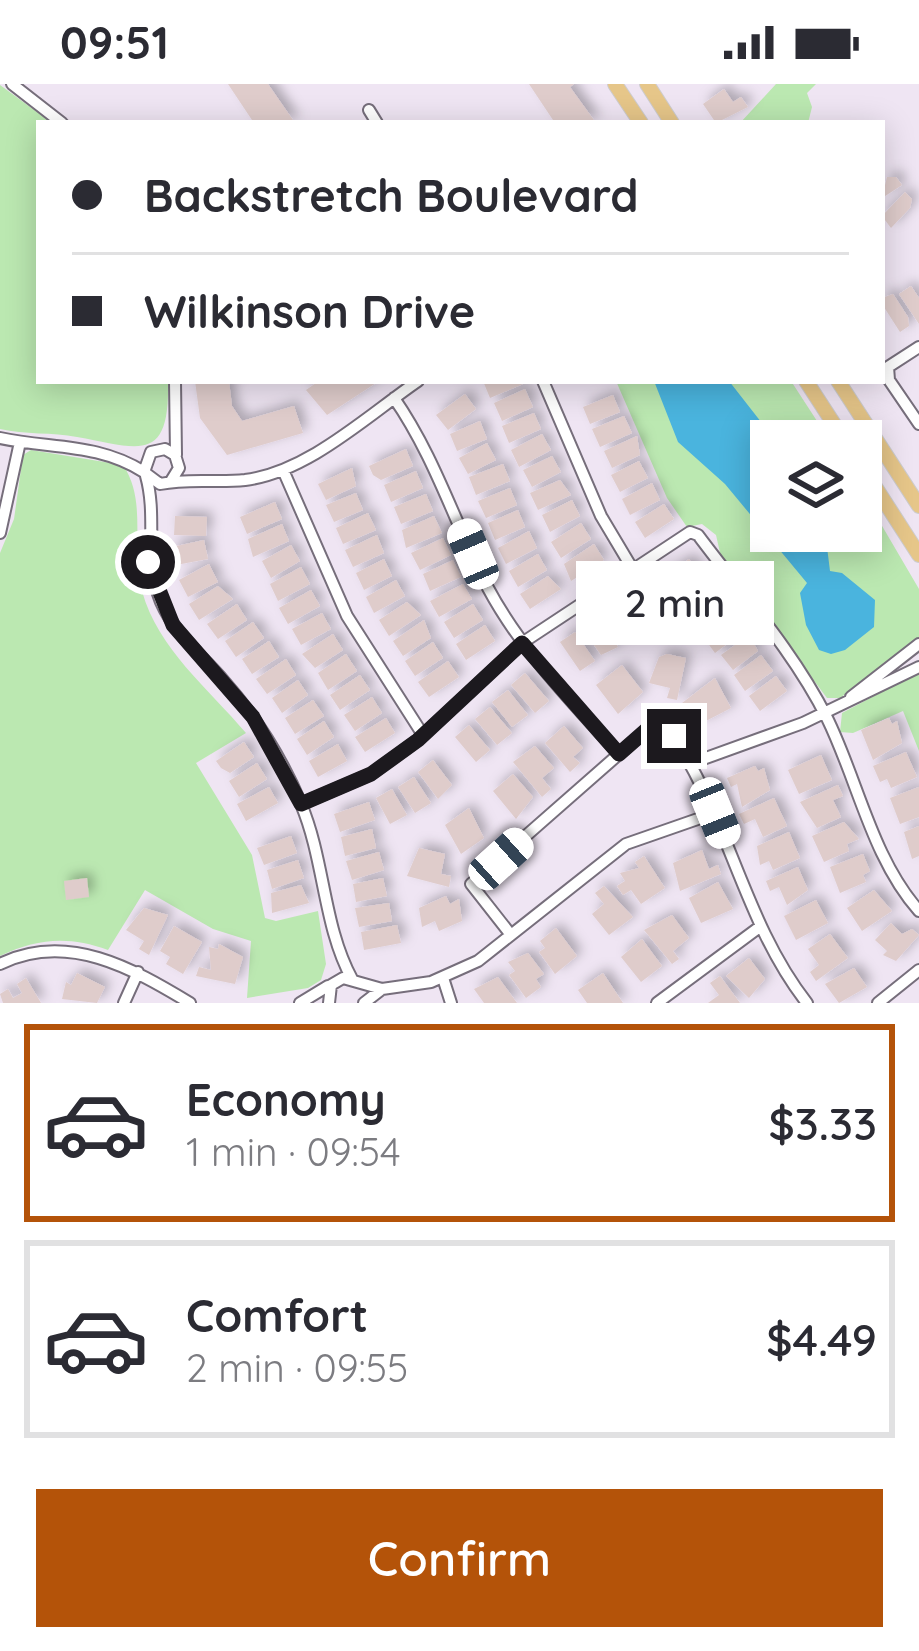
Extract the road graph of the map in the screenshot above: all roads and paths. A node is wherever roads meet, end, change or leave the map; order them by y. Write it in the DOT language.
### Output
graph roads {
  1 [pos="12,84"];
  2 [pos="615,84"];
  3 [pos="647,84"];
  4 [pos="369,110"];
  5 [pos="58,120"];
  6 [pos="375,120"];
  7 [pos="638,120"];
  8 [pos="670,120"];
  9 [pos="919,346"];
  10 [pos="175,384"];
  11 [pos="414,384"];
  12 [pos="544,384"];
  13 [pos="808,384"];
  14 [pos="840,384"];
  15 [pos="394,398"];
  16 [pos="831,420"];
  17 [pos="173,424"];
  18 [pos="919,424"];
  19 [pos="0,438"];
  20 [pos="20,442"];
  21 [pos="153,451"];
  22 [pos="118,455"];
  23 [pos="177,460"];
  24 [pos="283,470"];
  25 [pos="145,474"];
  26 [pos="204,477"];
  27 [pos="169,482"];
  28 [pos="882,498"];
  29 [pos="919,506"];
  30 [pos="152,507"];
  31 [pos="0,533"];
  32 [pos="919,555"];
  33 [pos="632,568"];
  34 [pos="522,643"];
  35 [pos="919,644"];
  36 [pos="919,667"];
  37 [pos="847,701"];
  38 [pos="825,713"];
  39 [pos="423,735"];
  40 [pos="619,754"];
  41 [pos="692,763"];
  42 [pos="301,804"];
  43 [pos="715,813"];
  44 [pos="919,911"];
  45 [pos="760,926"];
  46 [pos="511,934"];
  47 [pos="338,952"];
  48 [pos="0,964"];
  49 [pos="919,970"];
  50 [pos="138,972"];
  51 [pos="443,978"];
  52 [pos="354,980"];
  53 [pos="332,983"];
  54 [pos="382,989"];
  55 [pos="124,1003"];
  56 [pos="190,1003"];
  57 [pos="305,1003"];
  58 [pos="329,1003"];
  59 [pos="362,1003"];
  60 [pos="451,1003"];
  61 [pos="657,1003"];
  62 [pos="807,1003"];
  63 [pos="878,1003"];
  1 -- 5 [label="street"];
  2 -- 7 [label="main road"];
  3 -- 8 [label="main road"];
  4 -- 6 [label="street"];
  9 -- 18 [label="street"];
  10 -- 17 [label="street"];
  11 -- 15 [label="street"];
  12 -- 33 [label="street"];
  13 -- 16 [label="main road"];
  14 -- 29 [label="main road"];
  15 -- 24 [label="street"];
  15 -- 34 [label="street"];
  17 -- 21 [label="street"];
  17 -- 23 [label="street"];
  19 -- 20 [label="street"];
  20 -- 22 [label="street"];
  20 -- 31 [label="street"];
  21 -- 22 [label="street"];
  21 -- 23 [label="street"];
  21 -- 25 [label="street"];
  22 -- 25 [label="street"];
  23 -- 26 [label="street"];
  23 -- 27 [label="street"];
  24 -- 26 [label="street"];
  24 -- 39 [label="street"];
  25 -- 27 [label="street"];
  25 -- 30 [label="street"];
  26 -- 27 [label="street"];
  27 -- 30 [label="street"];
  28 -- 32 [label="main road"];
  30 -- 42 [label="street"];
  33 -- 34 [label="street"];
  33 -- 38 [label="street"];
  34 -- 39 [label="street"];
  34 -- 40 [label="street"];
  35 -- 37 [label="street"];
  36 -- 37 [label="street"];
  37 -- 38 [label="street"];
  38 -- 41 [label="street"];
  38 -- 44 [label="street"];
  39 -- 42 [label="street"];
  40 -- 41 [label="street"];
  40 -- 46 [label="street"];
  41 -- 43 [label="street"];
  42 -- 47 [label="street"];
  43 -- 45 [label="street"];
  43 -- 46 [label="street"];
  45 -- 61 [label="street"];
  45 -- 62 [label="street"];
  46 -- 51 [label="street"];
  47 -- 52 [label="street"];
  47 -- 53 [label="street"];
  48 -- 50 [label="street"];
  49 -- 63 [label="street"];
  50 -- 55 [label="street"];
  50 -- 56 [label="street"];
  51 -- 54 [label="street"];
  51 -- 60 [label="street"];
  52 -- 53 [label="street"];
  52 -- 54 [label="street"];
  52 -- 59 [label="street"];
  53 -- 57 [label="street"];
  53 -- 58 [label="street"];
  54 -- 59 [label="street"];
}
